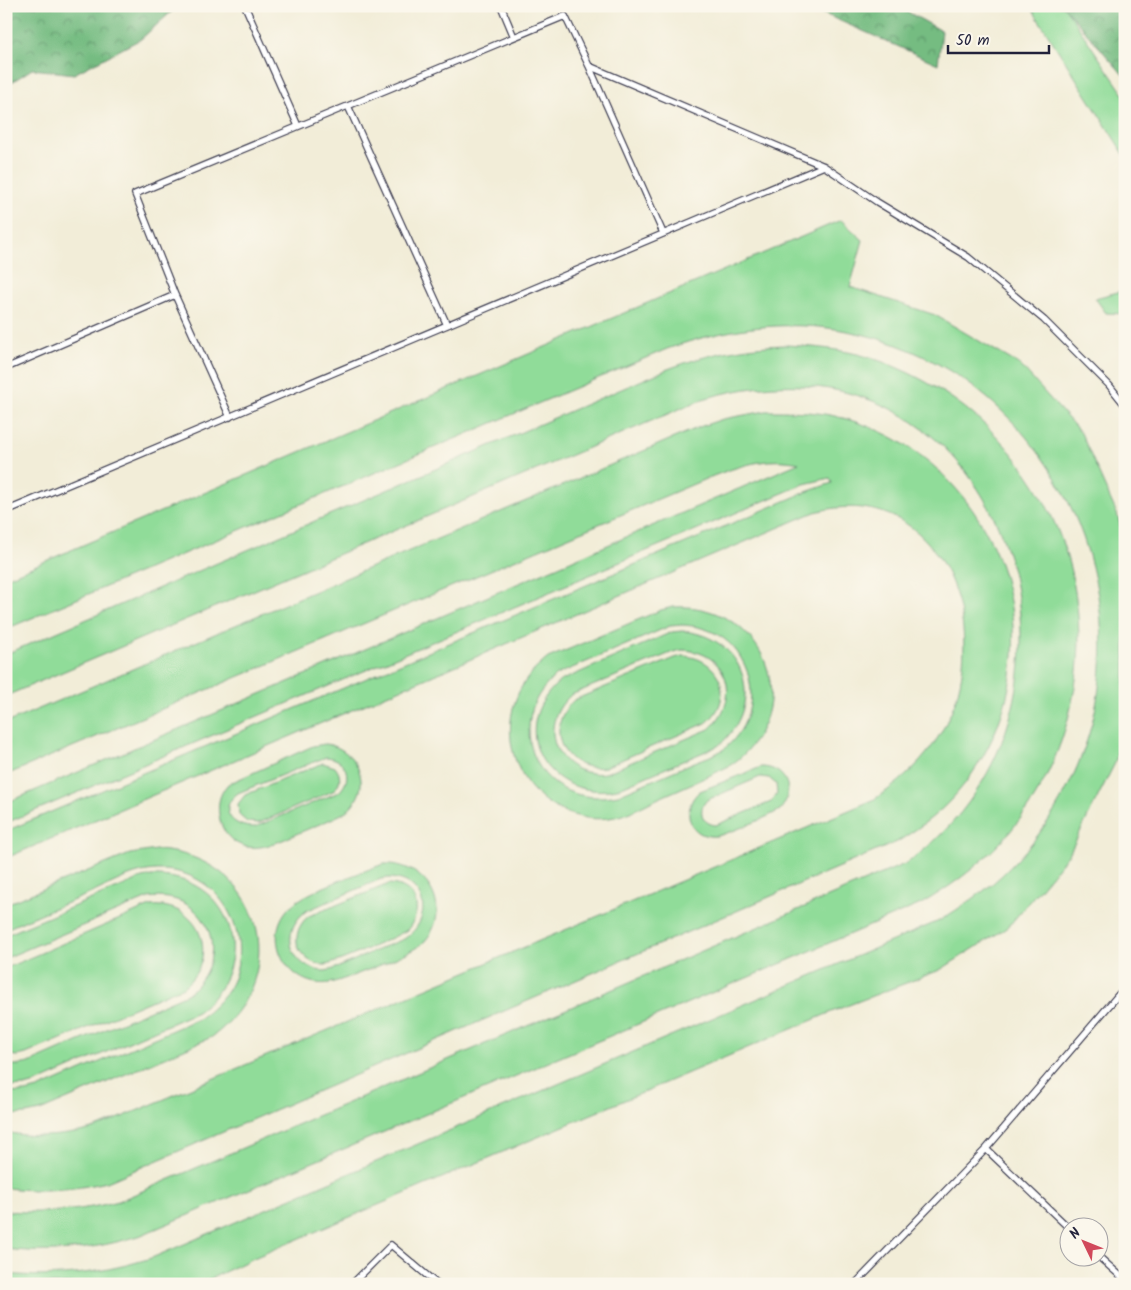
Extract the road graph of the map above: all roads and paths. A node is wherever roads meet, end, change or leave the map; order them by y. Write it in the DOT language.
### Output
graph roads {
  1 [pos="245,6"];
  2 [pos="501,6"];
  3 [pos="514,37"];
  4 [pos="589,66"];
  5 [pos="348,106"];
  6 [pos="298,126"];
  7 [pos="824,166"];
  8 [pos="663,233"];
  9 [pos="176,295"];
  10 [pos="447,325"];
  11 [pos="6,368"];
  12 [pos="1125,405"];
  13 [pos="230,416"];
  14 [pos="6,503"];
  15 [pos="8,510"];
  16 [pos="1125,987"];
  17 [pos="986,1149"];
  18 [pos="1058,1218"];
  19 [pos="1108,1265"];
  20 [pos="1125,1280"];
  21 [pos="352,1284"];
  22 [pos="437,1284"];
  23 [pos="856,1284"];
  1 -- 6 [label="lane"];
  2 -- 3 [label="lane"];
  3 -- 4 [label="lane"];
  3 -- 5 [label="lane"];
  4 -- 7 [label="lane"];
  4 -- 8 [label="lane"];
  5 -- 6 [label="lane"];
  5 -- 10 [label="lane"];
  6 -- 9 [label="lane"];
  7 -- 8 [label="lane"];
  7 -- 12 [label="lane"];
  8 -- 10 [label="lane"];
  9 -- 11 [label="lane"];
  9 -- 13 [label="lane"];
  10 -- 13 [label="lane"];
  13 -- 15 [label="lane"];
  14 -- 15 [label="lane"];
  16 -- 17 [label="lane"];
  17 -- 18 [label="lane"];
  17 -- 23 [label="lane"];
  19 -- 20 [label="lane"];
  21 -- 22 [label="lane"];
}
